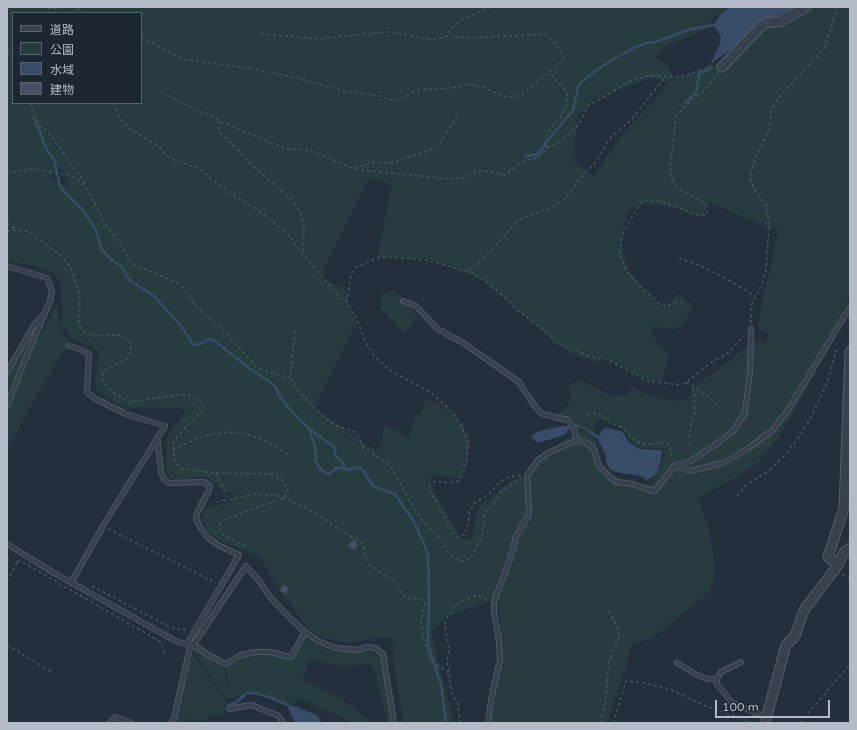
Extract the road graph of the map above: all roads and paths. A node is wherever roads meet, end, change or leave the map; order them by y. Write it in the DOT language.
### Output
graph roads {
  1 [pos="42,7"];
  2 [pos="65,7"];
  3 [pos="491,7"];
  4 [pos="806,7"];
  5 [pos="837,7"];
  6 [pos="82,12"];
  7 [pos="261,34"];
  8 [pos="450,36"];
  9 [pos="142,39"];
  10 [pos="722,67"];
  11 [pos="551,72"];
  12 [pos="665,77"];
  13 [pos="167,95"];
  14 [pos="30,104"];
  15 [pos="113,104"];
  16 [pos="457,116"];
  17 [pos="219,121"];
  18 [pos="548,147"];
  19 [pos="354,169"];
  20 [pos="7,173"];
  21 [pos="87,189"];
  22 [pos="7,223"];
  23 [pos="7,230"];
  24 [pos="17,230"];
  25 [pos="303,254"];
  26 [pos="679,258"];
  27 [pos="7,266"];
  28 [pos="469,271"];
  29 [pos="755,296"];
  30 [pos="403,301"];
  31 [pos="347,302"];
  32 [pos="683,302"];
  33 [pos="850,307"];
  34 [pos="44,314"];
  35 [pos="751,329"];
  36 [pos="295,331"];
  37 [pos="69,346"];
  38 [pos="849,354"];
  39 [pos="7,372"];
  40 [pos="849,375"];
  41 [pos="290,378"];
  42 [pos="686,383"];
  43 [pos="693,386"];
  44 [pos="718,404"];
  45 [pos="7,406"];
  46 [pos="587,414"];
  47 [pos="157,438"];
  48 [pos="577,440"];
  49 [pos="690,444"];
  50 [pos="173,450"];
  51 [pos="290,456"];
  52 [pos="674,466"];
  53 [pos="216,473"];
  54 [pos="527,476"];
  55 [pos="737,496"];
  56 [pos="284,498"];
  57 [pos="224,500"];
  58 [pos="217,502"];
  59 [pos="102,526"];
  60 [pos="7,544"];
  61 [pos="248,548"];
  62 [pos="850,548"];
  63 [pos="21,553"];
  64 [pos="7,558"];
  65 [pos="9,561"];
  66 [pos="17,561"];
  67 [pos="838,565"];
  68 [pos="7,581"];
  69 [pos="71,583"];
  70 [pos="91,586"];
  71 [pos="221,586"];
  72 [pos="494,601"];
  73 [pos="609,611"];
  74 [pos="186,630"];
  75 [pos="305,632"];
  76 [pos="7,644"];
  77 [pos="187,644"];
  78 [pos="193,645"];
  79 [pos="165,654"];
  80 [pos="740,662"];
  81 [pos="678,663"];
  82 [pos="850,664"];
  83 [pos="52,672"];
  84 [pos="450,674"];
  85 [pos="717,679"];
  86 [pos="229,708"];
  87 [pos="766,720"];
  88 [pos="109,723"];
  89 [pos="131,723"];
  90 [pos="170,723"];
  91 [pos="283,723"];
  92 [pos="394,723"];
  93 [pos="460,723"];
  94 [pos="488,723"];
  95 [pos="601,723"];
  96 [pos="613,723"];
  97 [pos="753,723"];
  98 [pos="800,723"];
  1 -- 2 [label="path"];
  2 -- 6 [label="path"];
  3 -- 8 [label="path"];
  4 -- 10 [label="street"];
  5 -- 29 [label="path"];
  7 -- 8 [label="path"];
  8 -- 11 [label="path"];
  9 -- 11 [label="path"];
  10 -- 12 [label="path"];
  10 -- 32 [label="path"];
  11 -- 18 [label="path"];
  12 -- 18 [label="path"];
  12 -- 28 [label="path"];
  13 -- 17 [label="path"];
  14 -- 21 [label="path"];
  15 -- 25 [label="path"];
  16 -- 19 [label="path"];
  17 -- 19 [label="path"];
  17 -- 25 [label="path"];
  18 -- 19 [label="path"];
  20 -- 21 [label="path"];
  21 -- 41 [label="path"];
  22 -- 24 [label="path"];
  23 -- 24 [label="path"];
  24 -- 50 [label="path"];
  25 -- 31 [label="path"];
  26 -- 29 [label="path"];
  27 -- 34 [label="lane"];
  28 -- 31 [label="path"];
  28 -- 42 [label="path"];
  29 -- 35 [label="path"];
  30 -- 48 [label="lane"];
  31 -- 54 [label="path"];
  33 -- 52 [label="lane"];
  34 -- 39 [label="lane"];
  34 -- 45 [label="lane"];
  35 -- 42 [label="path"];
  35 -- 52 [label="lane"];
  36 -- 41 [label="path"];
  37 -- 47 [label="lane"];
  38 -- 40 [label="street"];
  38 -- 55 [label="path"];
  40 -- 67 [label="street"];
  41 -- 54 [label="path"];
  42 -- 43 [label="path"];
  43 -- 44 [label="path"];
  43 -- 49 [label="path"];
  46 -- 52 [label="path"];
  47 -- 59 [label="lane"];
  47 -- 71 [label="lane"];
  48 -- 52 [label="lane"];
  48 -- 54 [label="lane"];
  50 -- 51 [label="path"];
  50 -- 53 [label="path"];
  53 -- 56 [label="path"];
  53 -- 57 [label="path"];
  54 -- 72 [label="lane"];
  56 -- 57 [label="path"];
  56 -- 61 [label="path"];
  56 -- 84 [label="path"];
  57 -- 58 [label="path"];
  59 -- 69 [label="lane"];
  59 -- 71 [label="path"];
  60 -- 63 [label="lane"];
  62 -- 67 [label="street"];
  63 -- 66 [label="path"];
  63 -- 69 [label="lane"];
  64 -- 65 [label="path"];
  66 -- 68 [label="path"];
  66 -- 79 [label="path"];
  67 -- 87 [label="street"];
  69 -- 77 [label="lane"];
  70 -- 74 [label="path"];
  71 -- 77 [label="lane"];
  72 -- 84 [label="path"];
  72 -- 94 [label="lane"];
  73 -- 95 [label="path"];
  75 -- 78 [label="lane"];
  75 -- 78 [label="lane"];
  75 -- 92 [label="lane"];
  76 -- 83 [label="path"];
  77 -- 78 [label="lane"];
  78 -- 90 [label="lane"];
  80 -- 85 [label="lane"];
  81 -- 85 [label="lane"];
  82 -- 98 [label="path"];
  84 -- 93 [label="path"];
  85 -- 87 [label="lane"];
  86 -- 91 [label="lane"];
  88 -- 89 [label="lane"];
  96 -- 97 [label="path"];
}
